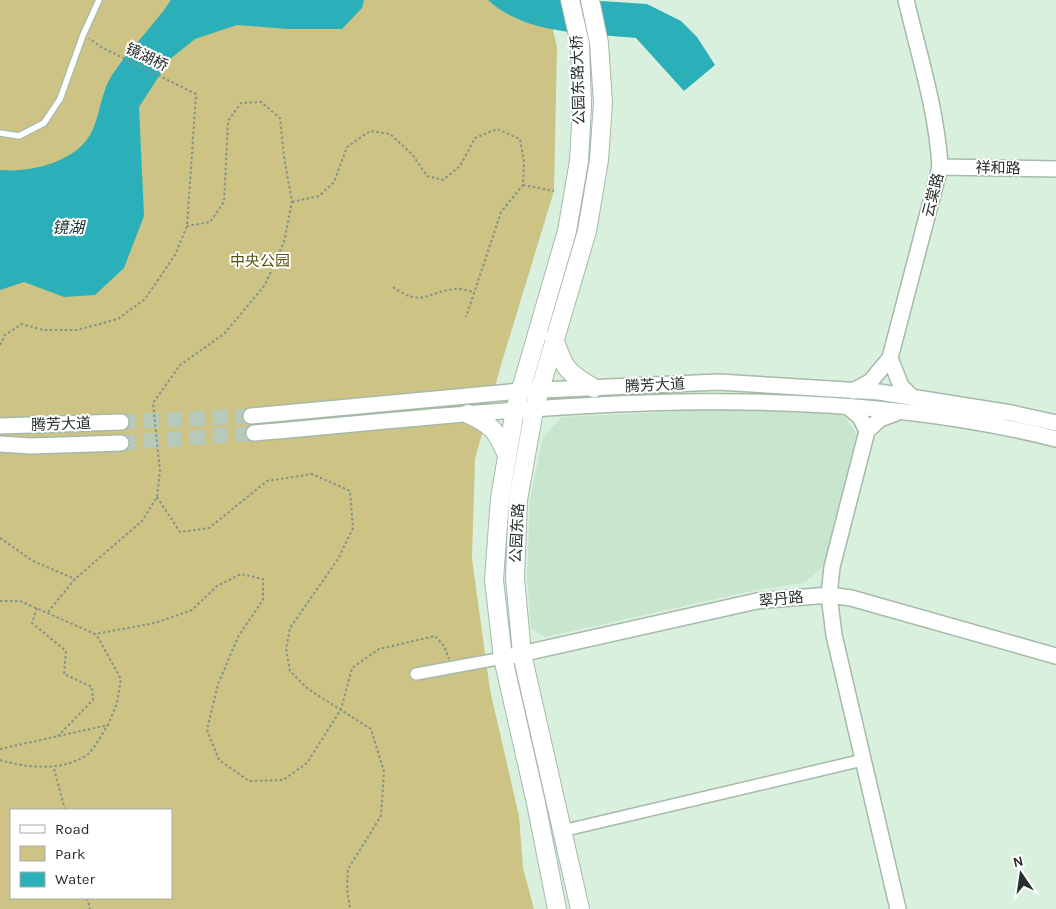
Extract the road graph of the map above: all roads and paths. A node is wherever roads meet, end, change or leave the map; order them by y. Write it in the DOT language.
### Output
graph roads {
  1 [pos="99,0"];
  2 [pos="570,0"];
  3 [pos="590,0"];
  4 [pos="906,0"];
  5 [pos="83,35"];
  6 [pos="0,133"];
  7 [pos="599,160"];
  8 [pos="579,161"];
  9 [pos="940,167"];
  10 [pos="1056,170"];
  11 [pos="523,185"];
  12 [pos="554,191"];
  13 [pos="292,202"];
  14 [pos="186,226"];
  15 [pos="393,286"];
  16 [pos="474,292"];
  17 [pos="466,318"];
  18 [pos="554,338"];
  19 [pos="0,346"];
  20 [pos="890,358"];
  21 [pos="594,388"];
  22 [pos="539,390"];
  23 [pos="853,390"];
  24 [pos="520,391"];
  25 [pos="914,398"];
  26 [pos="848,408"];
  27 [pos="515,410"];
  28 [pos="534,410"];
  29 [pos="900,412"];
  30 [pos="468,414"];
  31 [pos="252,416"];
  32 [pos="121,422"];
  33 [pos="1056,422"];
  34 [pos="0,426"];
  35 [pos="867,430"];
  36 [pos="254,433"];
  37 [pos="1056,439"];
  38 [pos="121,443"];
  39 [pos="0,444"];
  40 [pos="507,455"];
  41 [pos="157,497"];
  42 [pos="0,538"];
  43 [pos="75,579"];
  44 [pos="829,595"];
  45 [pos="0,601"];
  46 [pos="36,608"];
  47 [pos="47,612"];
  48 [pos="95,634"];
  49 [pos="522,654"];
  50 [pos="1056,656"];
  51 [pos="503,658"];
  52 [pos="449,660"];
  53 [pos="416,674"];
  54 [pos="341,709"];
  55 [pos="108,725"];
  56 [pos="58,736"];
  57 [pos="0,749"];
  58 [pos="0,760"];
  59 [pos="863,760"];
  60 [pos="54,768"];
  61 [pos="65,809"];
  62 [pos="562,831"];
  63 [pos="350,909"];
  64 [pos="557,909"];
  65 [pos="580,909"];
  66 [pos="898,909"];
  1 -- 5 [label="lane"];
  2 -- 8 [label="main road, 公园东路大桥"];
  3 -- 7 [label="main road, 公园东路大桥"];
  4 -- 9 [label="main road, 云棠路"];
  5 -- 6 [label="lane"];
  5 -- 14 [label="path, 镜湖桥"];
  7 -- 18 [label="main road, 公园东路"];
  8 -- 24 [label="main road, 公园东路"];
  9 -- 10 [label="main road, 祥和路"];
  9 -- 20 [label="main road, 云棠路"];
  11 -- 12 [label="path"];
  11 -- 13 [label="path"];
  11 -- 16 [label="path"];
  13 -- 14 [label="path"];
  13 -- 41 [label="path"];
  14 -- 19 [label="path"];
  15 -- 16 [label="path"];
  16 -- 17 [label="path"];
  18 -- 21 [label="main road"];
  18 -- 22 [label="main road, 公园东路"];
  20 -- 23 [label="main road"];
  20 -- 25 [label="main road"];
  21 -- 22 [label="main road, 腾芳大道"];
  21 -- 23 [label="main road, 腾芳大道"];
  22 -- 24 [label="main road, 腾芳大道"];
  22 -- 28 [label="main road, 公园东路"];
  23 -- 25 [label="main road, 腾芳大道"];
  24 -- 27 [label="main road, 公园东路"];
  24 -- 31 [label="main road, 腾芳大道"];
  25 -- 33 [label="main road, 腾芳大道"];
  26 -- 28 [label="main road, 腾芳大道"];
  26 -- 29 [label="main road, 腾芳大道"];
  26 -- 35 [label="main road"];
  27 -- 28 [label="main road, 腾芳大道"];
  27 -- 30 [label="main road, 腾芳大道"];
  27 -- 40 [label="main road, 公园东路"];
  28 -- 49 [label="main road, 公园东路"];
  29 -- 35 [label="main road"];
  29 -- 37 [label="main road, 腾芳大道"];
  30 -- 36 [label="main road, 腾芳大道"];
  30 -- 40 [label="main road"];
  32 -- 34 [label="main road, 腾芳大道"];
  35 -- 44 [label="main road"];
  38 -- 39 [label="main road, 腾芳大道"];
  40 -- 51 [label="main road, 公园东路"];
  41 -- 43 [label="path"];
  41 -- 54 [label="path"];
  42 -- 43 [label="path"];
  43 -- 47 [label="path"];
  44 -- 49 [label="main road, 翠丹路"];
  44 -- 50 [label="main road, 翠丹路"];
  44 -- 59 [label="main road"];
  45 -- 46 [label="path"];
  46 -- 47 [label="path"];
  46 -- 56 [label="path"];
  47 -- 48 [label="path"];
  48 -- 54 [label="path"];
  48 -- 55 [label="path"];
  49 -- 51 [label="main road, 翠丹路"];
  49 -- 62 [label="main road, 公园东路"];
  51 -- 53 [label="street"];
  51 -- 64 [label="main road, 公园东路"];
  52 -- 54 [label="path"];
  54 -- 63 [label="path"];
  55 -- 56 [label="path"];
  55 -- 60 [label="path"];
  56 -- 57 [label="path"];
  58 -- 60 [label="path"];
  59 -- 62 [label="street"];
  59 -- 66 [label="main road"];
  60 -- 61 [label="path"];
  62 -- 65 [label="main road, 公园东路"];
}
